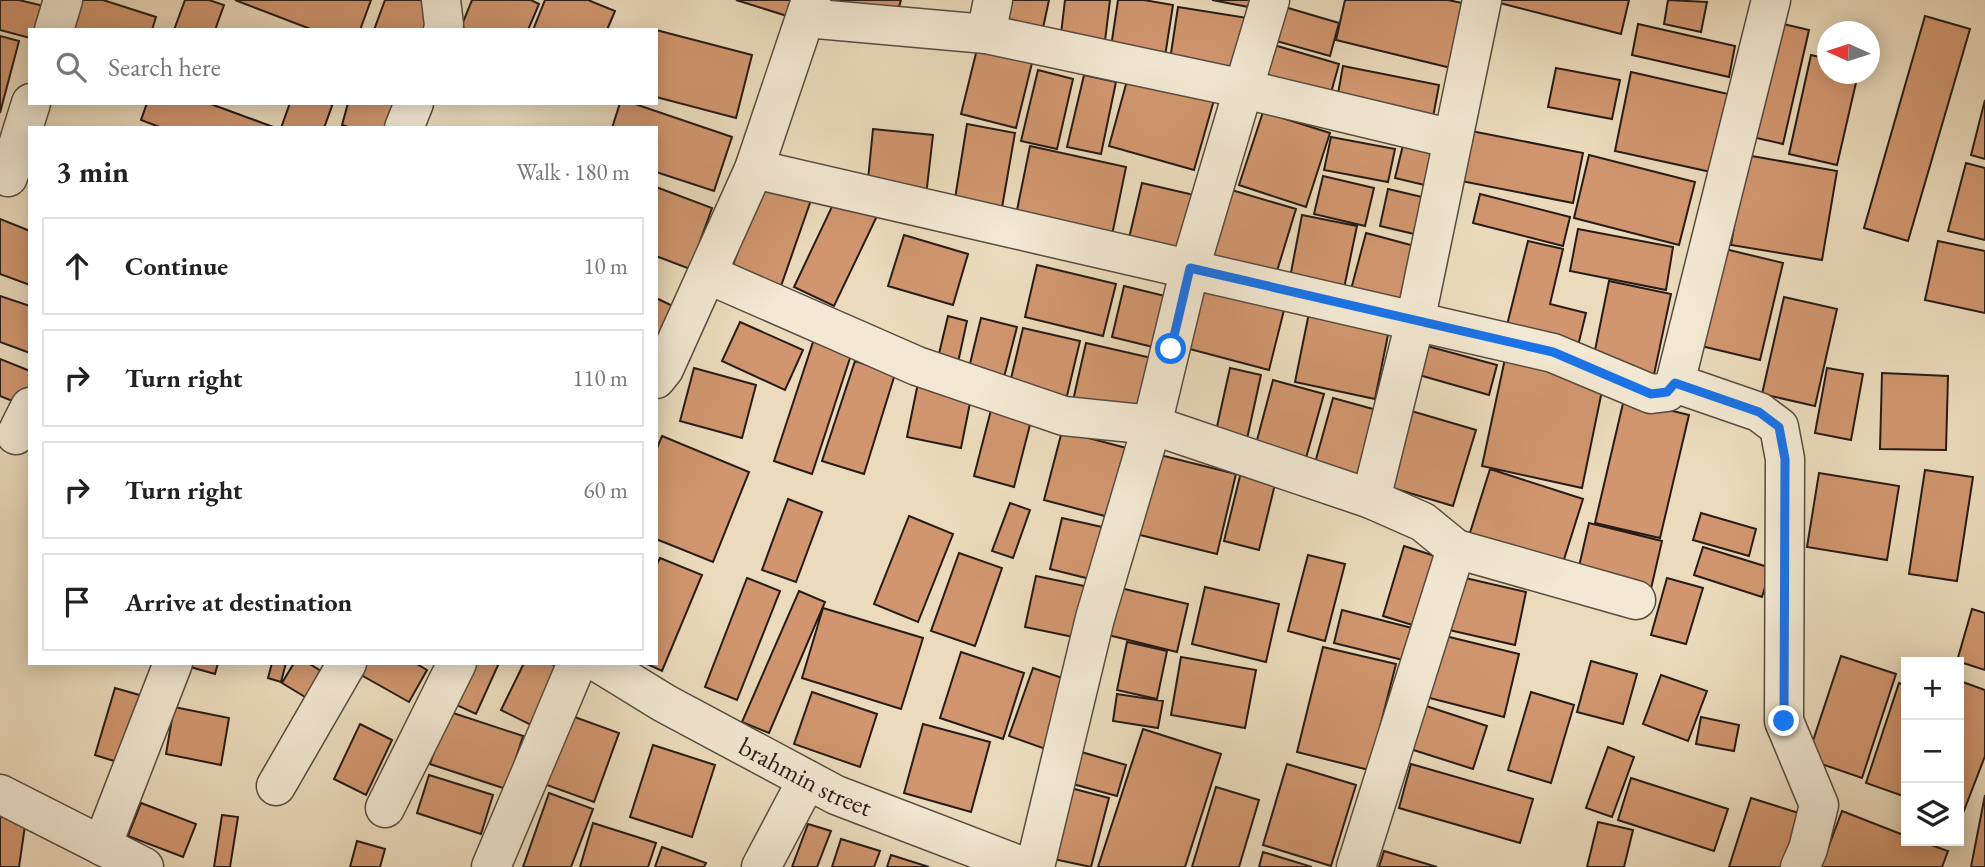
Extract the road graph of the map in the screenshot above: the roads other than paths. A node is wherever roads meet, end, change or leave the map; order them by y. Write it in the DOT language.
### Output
graph roads {
  1 [pos="63,0"];
  2 [pos="440,0"];
  3 [pos="1270,0"];
  4 [pos="1482,0"];
  5 [pos="1771,0"];
  6 [pos="808,9"];
  7 [pos="989,17"];
  8 [pos="55,28"];
  9 [pos="443,28"];
  10 [pos="1244,89"];
  11 [pos="31,105"];
  12 [pos="413,105"];
  13 [pos="405,126"];
  14 [pos="1453,139"];
  15 [pos="754,169"];
  16 [pos="13,181"];
  17 [pos="1190,268"];
  18 [pos="707,274"];
  19 [pos="1415,322"];
  20 [pos="658,376"];
  21 [pos="1675,383"];
  22 [pos="1152,425"];
  23 [pos="1371,499"];
  24 [pos="1456,549"];
  25 [pos="1636,600"];
  26 [pos="172,665"];
  27 [pos="346,665"];
  28 [pos="456,665"];
  29 [pos="576,665"];
  30 [pos="602,665"];
  31 [pos="807,779"];
  32 [pos="276,786"];
  33 [pos="0,794"];
  34 [pos="385,807"];
  35 [pos="102,846"];
  36 [pos="971,858"];
  37 [pos="144,867"];
  38 [pos="491,867"];
  39 [pos="761,867"];
  40 [pos="1024,867"];
  41 [pos="1035,867"];
  42 [pos="1356,867"];
  43 [pos="1800,867"];
  1 -- 8 [label="street"];
  2 -- 9 [label="street"];
  3 -- 10 [label="street"];
  4 -- 14 [label="street"];
  5 -- 21 [label="street"];
  6 -- 7 [label="street"];
  6 -- 15 [label="street"];
  7 -- 10 [label="street"];
  10 -- 14 [label="street"];
  10 -- 17 [label="street"];
  11 -- 16 [label="street"];
  12 -- 13 [label="street"];
  14 -- 19 [label="street"];
  15 -- 17 [label="street"];
  15 -- 18 [label="street"];
  17 -- 19 [label="street"];
  17 -- 22 [label="street"];
  18 -- 20 [label="street"];
  18 -- 22 [label="street"];
  19 -- 21 [label="street"];
  19 -- 23 [label="street"];
  21 -- 43 [label="street"];
  22 -- 23 [label="street"];
  22 -- 41 [label="street"];
  23 -- 24 [label="street"];
  24 -- 25 [label="street"];
  24 -- 42 [label="street"];
  26 -- 35 [label="street"];
  27 -- 32 [label="street"];
  28 -- 34 [label="street"];
  29 -- 38 [label="street"];
  30 -- 31 [label="street, brahmin street"];
  31 -- 36 [label="street, brahmin street"];
  31 -- 39 [label="street"];
  33 -- 35 [label="street"];
  35 -- 37 [label="street"];
  36 -- 40 [label="street, brahmin street"];
}
